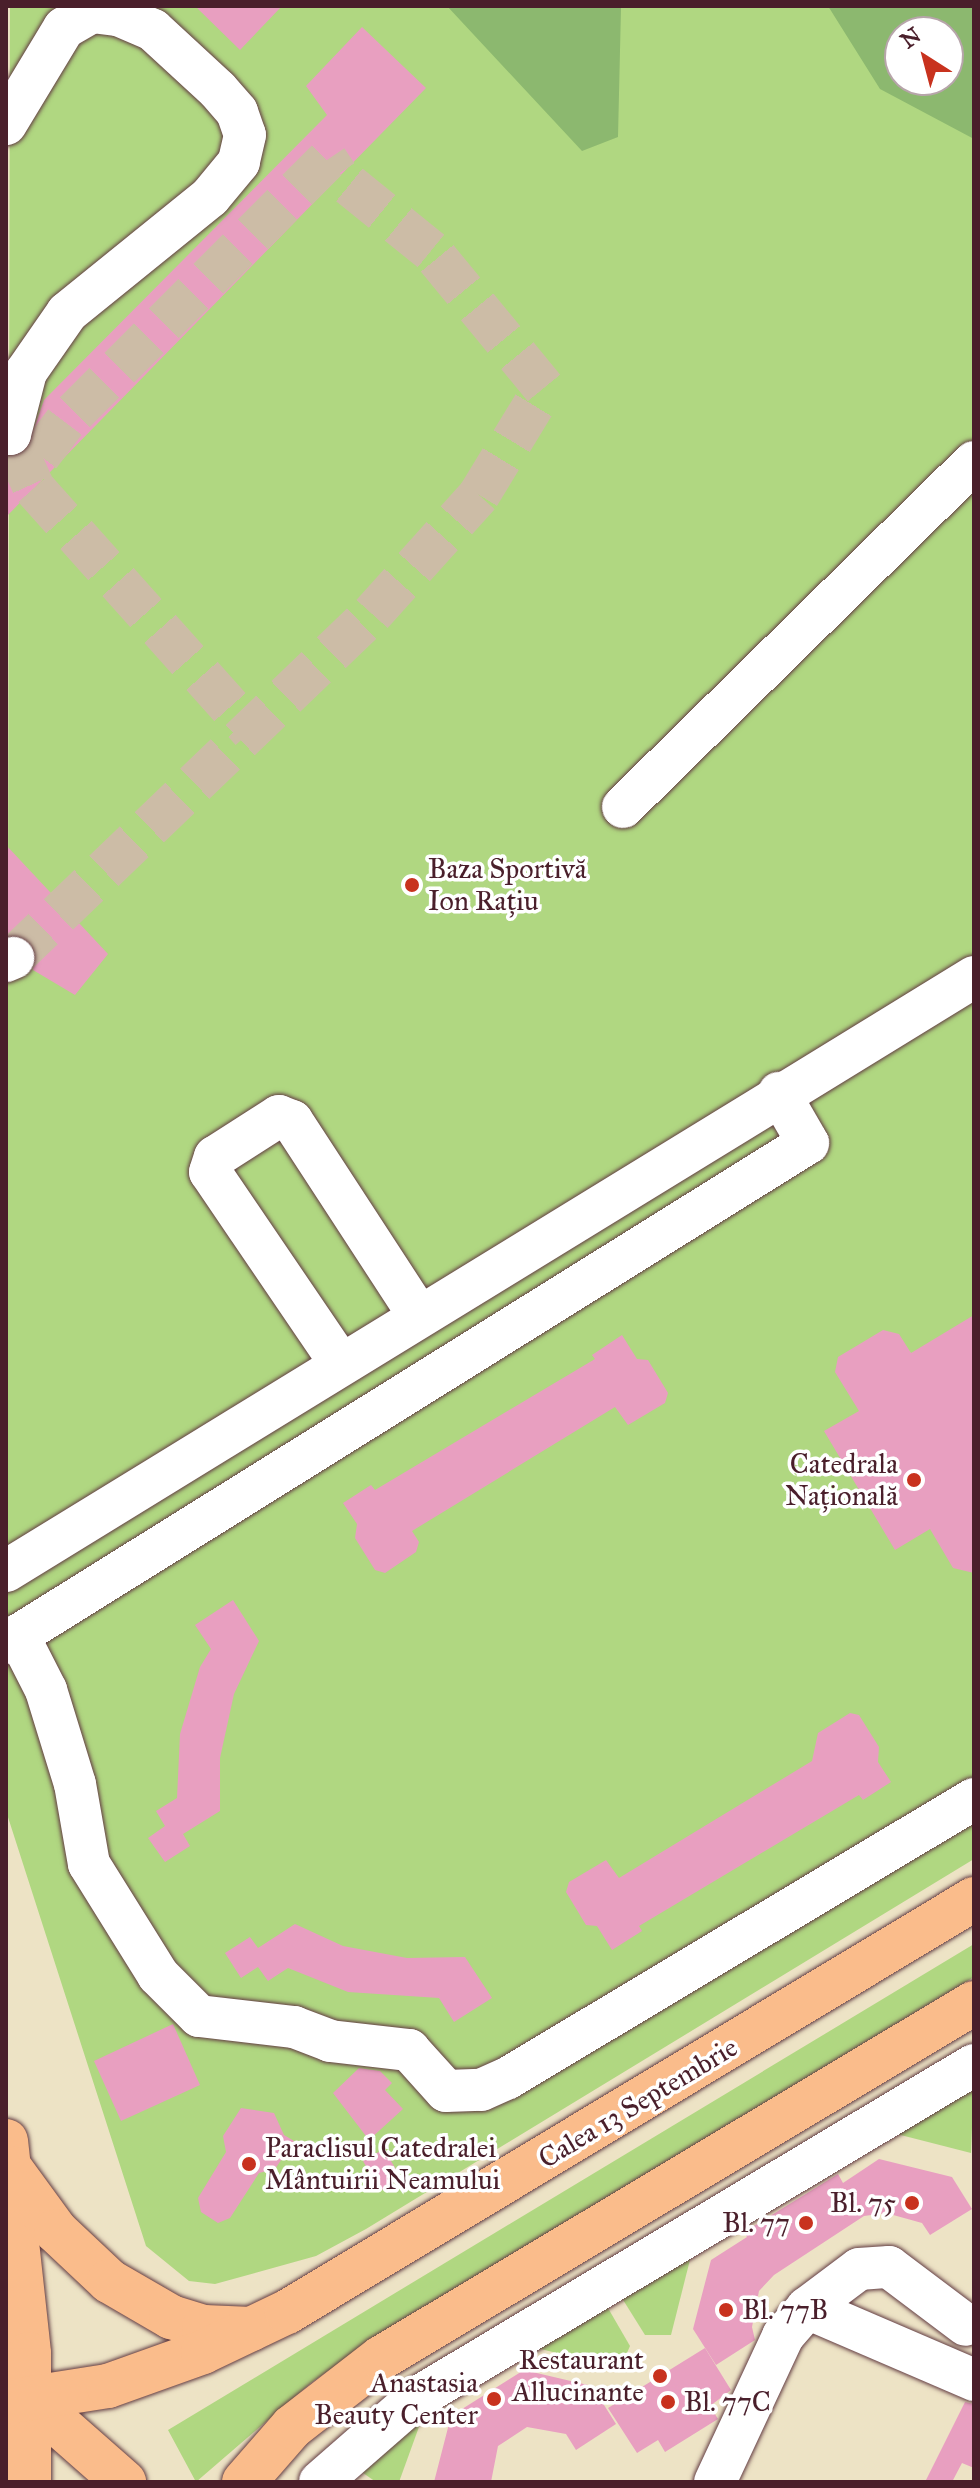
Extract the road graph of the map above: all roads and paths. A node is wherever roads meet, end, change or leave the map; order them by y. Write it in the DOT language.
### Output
graph roads {
  1 [pos="6,124"];
  2 [pos="6,432"];
  3 [pos="974,462"];
  4 [pos="623,807"];
  5 [pos="974,977"];
  6 [pos="779,1093"];
  7 [pos="418,1314"];
  8 [pos="340,1363"];
  9 [pos="6,1571"];
  10 [pos="12,1639"];
  11 [pos="974,1799"];
  12 [pos="974,1899"];
  13 [pos="974,2003"];
  14 [pos="974,2065"];
  15 [pos="9,2181"];
  16 [pos="807,2308"];
  17 [pos="970,2322"];
  18 [pos="251,2329"];
  19 [pos="960,2373"];
  20 [pos="19,2402"];
  21 [pos="29,2482"];
  22 [pos="124,2482"];
  23 [pos="244,2482"];
  24 [pos="320,2482"];
  25 [pos="715,2482"];
  1 -- 2 [label="street"];
  3 -- 4 [label="street"];
  5 -- 6 [label="street"];
  6 -- 7 [label="street"];
  6 -- 10 [label="street"];
  7 -- 8 [label="street"];
  7 -- 8 [label="street"];
  8 -- 9 [label="street"];
  10 -- 11 [label="street"];
  12 -- 18 [label="main road, Calea 13 Septembrie"];
  13 -- 23 [label="main road"];
  14 -- 24 [label="street"];
  15 -- 18 [label="main road"];
  15 -- 20 [label="main road"];
  16 -- 17 [label="street"];
  16 -- 19 [label="street"];
  16 -- 25 [label="street"];
  17 -- 19 [label="street"];
  18 -- 20 [label="main road, Calea 13 Septembrie"];
  20 -- 21 [label="main road"];
  20 -- 22 [label="main road"];
}
